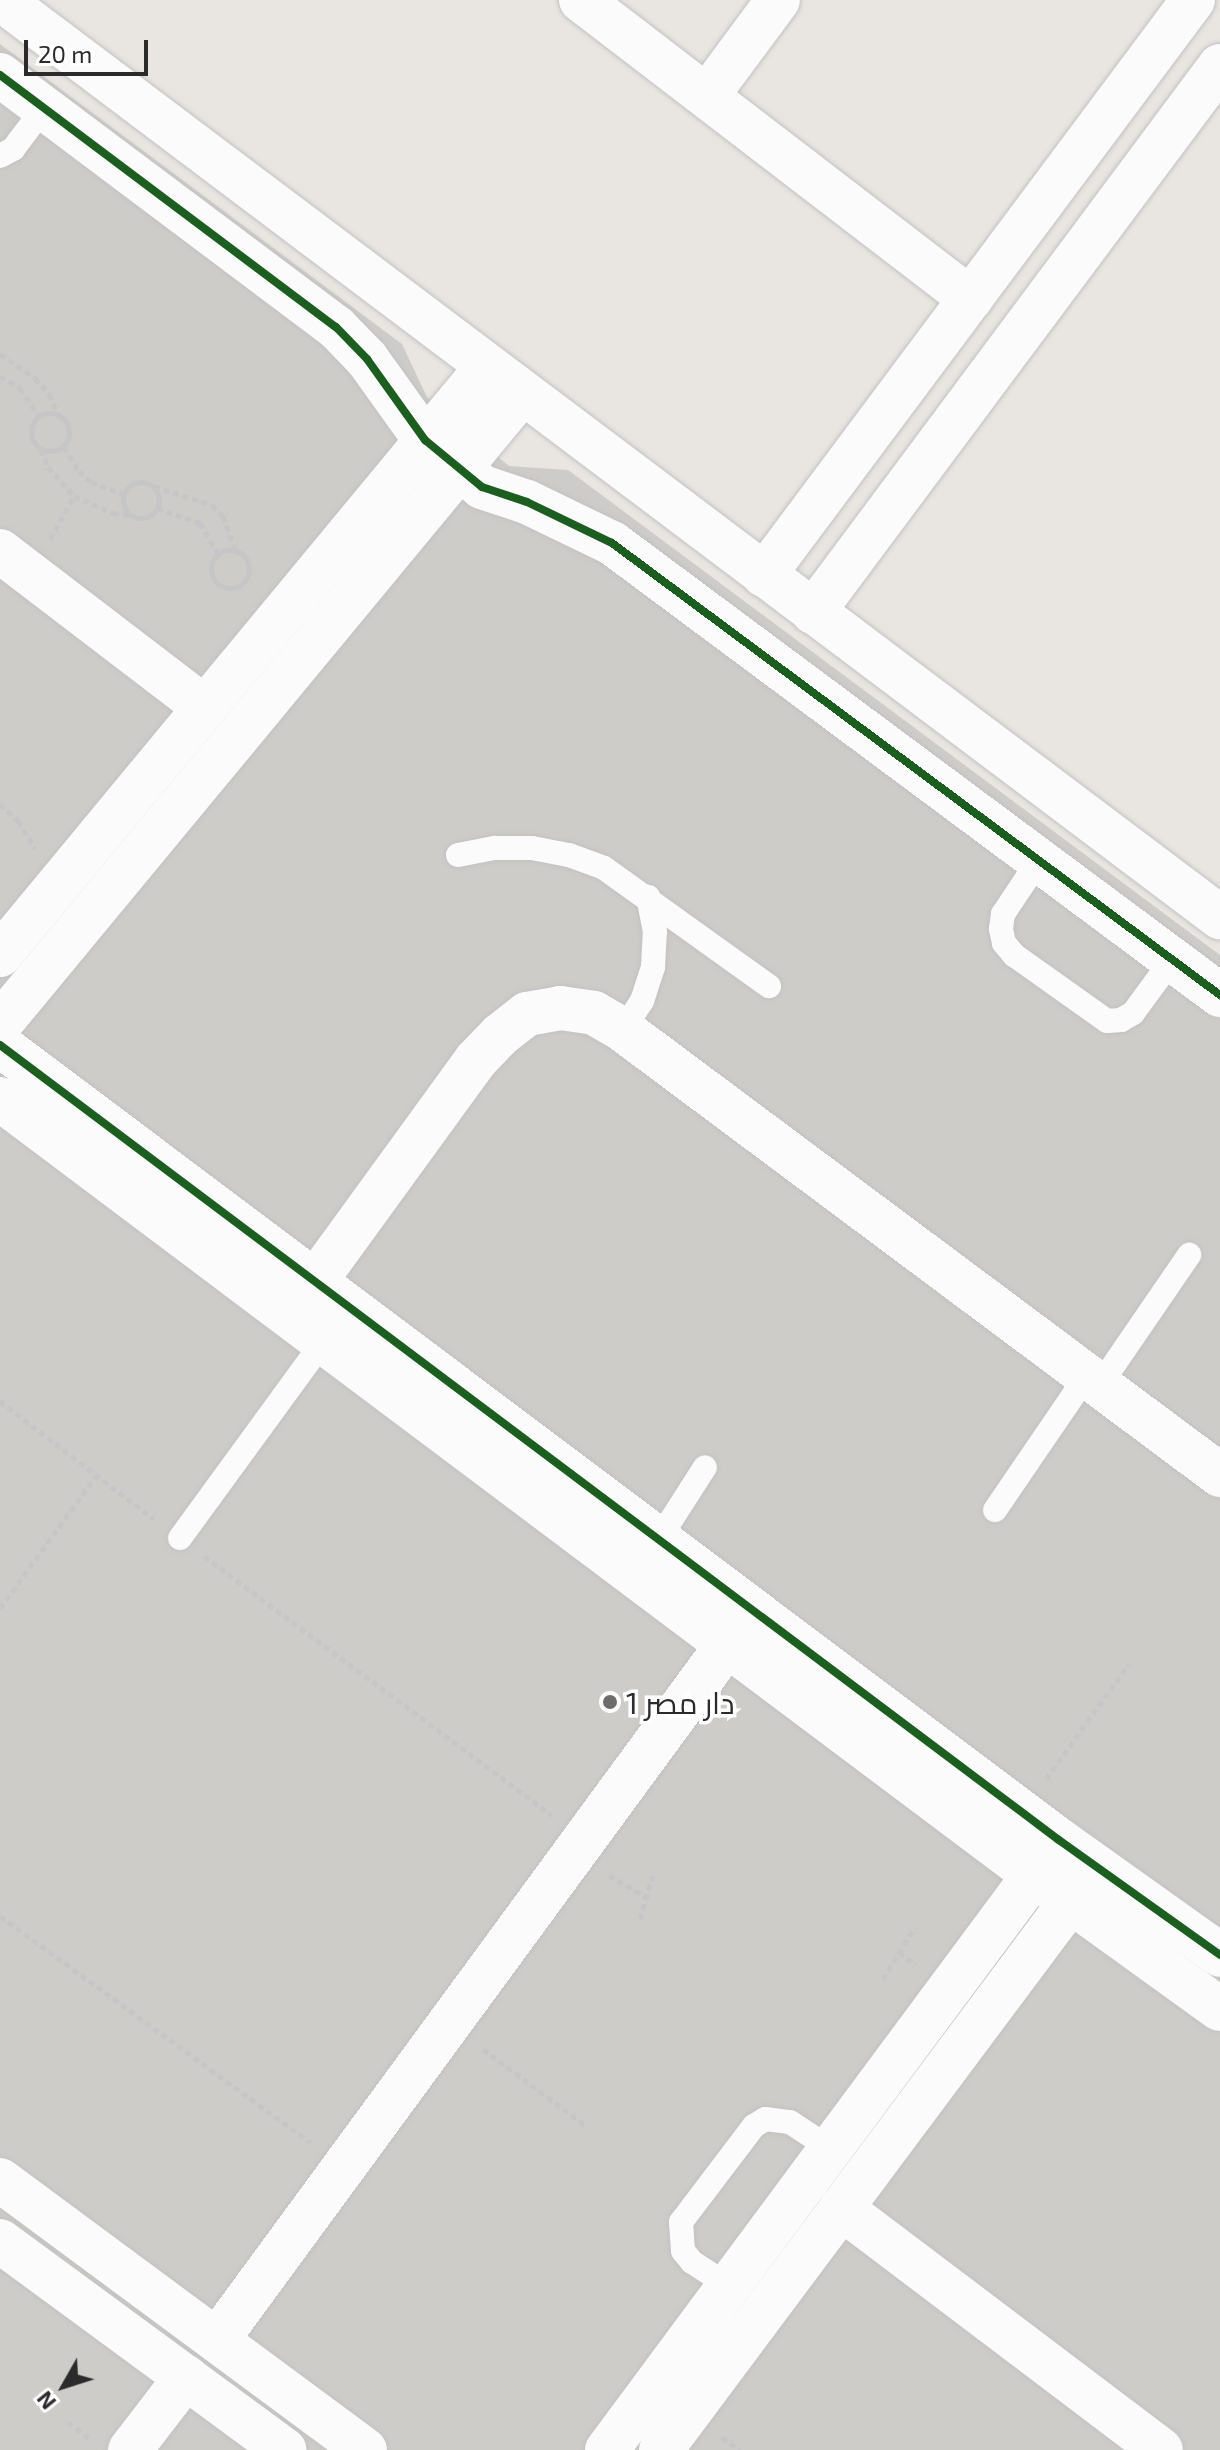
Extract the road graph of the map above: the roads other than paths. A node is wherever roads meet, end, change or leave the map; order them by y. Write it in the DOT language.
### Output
graph roads {
  1 [pos="2,0"];
  2 [pos="581,0"];
  3 [pos="778,0"];
  4 [pos="1193,0"];
  5 [pos="1220,66"];
  6 [pos="0,75"];
  7 [pos="707,96"];
  8 [pos="44,108"];
  9 [pos="0,156"];
  10 [pos="970,299"];
  11 [pos="487,367"];
  12 [pos="522,393"];
  13 [pos="425,440"];
  14 [pos="459,468"];
  15 [pos="0,551"];
  16 [pos="764,575"];
  17 [pos="813,612"];
  18 [pos="203,706"];
  19 [pos="458,855"];
  20 [pos="1039,860"];
  21 [pos="648,897"];
  22 [pos="1220,917"];
  23 [pos="0,955"];
  24 [pos="1172,960"];
  25 [pos="769,986"];
  26 [pos="1220,995"];
  27 [pos="0,1024"];
  28 [pos="623,1030"];
  29 [pos="0,1045"];
  30 [pos="0,1099"];
  31 [pos="1189,1255"];
  32 [pos="314,1283"];
  33 [pos="323,1342"];
  34 [pos="1094,1380"];
  35 [pos="705,1467"];
  36 [pos="1220,1475"];
  37 [pos="995,1510"];
  38 [pos="180,1538"];
  39 [pos="659,1539"];
  40 [pos="727,1645"];
  41 [pos="1059,1840"];
  42 [pos="1096,1866"];
  43 [pos="1034,1875"];
  44 [pos="1070,1901"];
  45 [pos="1220,1955"];
  46 [pos="1220,2009"];
  47 [pos="831,2149"];
  48 [pos="0,2180"];
  49 [pos="841,2208"];
  50 [pos="0,2241"];
  51 [pos="729,2286"];
  52 [pos="217,2340"];
  53 [pos="186,2377"];
  54 [pos="111,2445"];
  55 [pos="1155,2448"];
  56 [pos="285,2450"];
  57 [pos="365,2450"];
  58 [pos="607,2450"];
  59 [pos="661,2450"];
  1 -- 11 [label="street"];
  2 -- 7 [label="street"];
  3 -- 7 [label="street"];
  4 -- 10 [label="street"];
  5 -- 17 [label="street"];
  6 -- 8 [label="street"];
  7 -- 10 [label="street"];
  8 -- 9 [label="lane"];
  8 -- 13 [label="street"];
  10 -- 16 [label="street"];
  11 -- 12 [label="street"];
  11 -- 13 [label="street"];
  12 -- 14 [label="street"];
  12 -- 16 [label="street"];
  13 -- 14 [label="street"];
  13 -- 18 [label="street"];
  14 -- 20 [label="street"];
  14 -- 27 [label="street"];
  15 -- 18 [label="street"];
  16 -- 17 [label="street"];
  17 -- 22 [label="street"];
  18 -- 23 [label="street"];
  19 -- 21 [label="lane"];
  20 -- 24 [label="street"];
  20 -- 24 [label="lane"];
  21 -- 25 [label="lane"];
  21 -- 28 [label="lane"];
  24 -- 26 [label="street"];
  28 -- 32 [label="street"];
  28 -- 34 [label="street"];
  29 -- 32 [label="street"];
  30 -- 33 [label="street"];
  31 -- 34 [label="lane"];
  32 -- 39 [label="street"];
  33 -- 38 [label="lane"];
  33 -- 40 [label="street"];
  34 -- 36 [label="street"];
  34 -- 37 [label="lane"];
  35 -- 39 [label="lane"];
  39 -- 41 [label="street"];
  40 -- 43 [label="street"];
  40 -- 52 [label="street"];
  41 -- 42 [label="street"];
  41 -- 43 [label="street"];
  42 -- 44 [label="street"];
  42 -- 45 [label="street"];
  43 -- 44 [label="street"];
  43 -- 47 [label="street"];
  44 -- 46 [label="street"];
  44 -- 49 [label="street"];
  47 -- 51 [label="street"];
  47 -- 51 [label="lane"];
  48 -- 52 [label="street"];
  49 -- 55 [label="street"];
  49 -- 59 [label="street"];
  50 -- 53 [label="street"];
  51 -- 58 [label="street"];
  52 -- 57 [label="street"];
  53 -- 54 [label="street"];
  53 -- 56 [label="street"];
}
